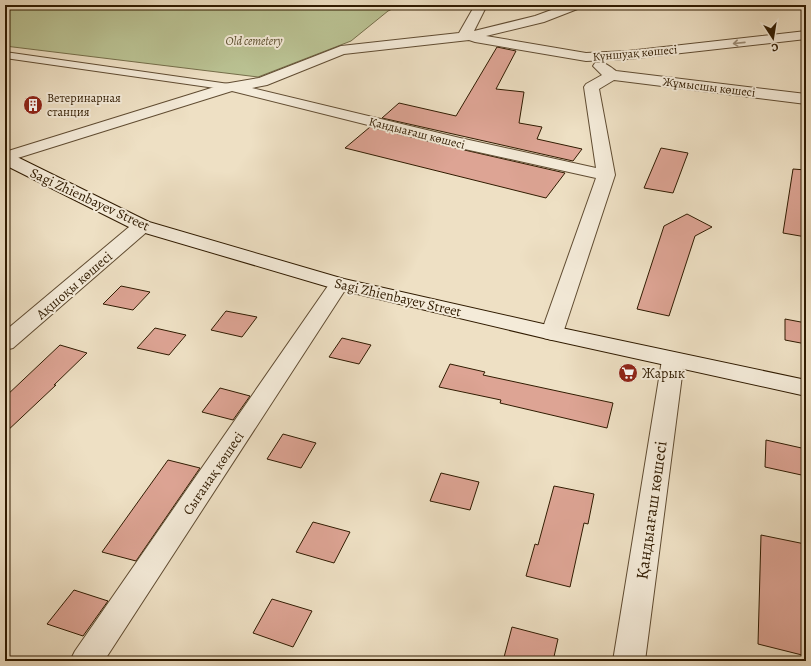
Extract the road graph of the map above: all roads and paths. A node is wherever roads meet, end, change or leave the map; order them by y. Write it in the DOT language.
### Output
graph roads {
  1 [pos="481,5"];
  2 [pos="576,5"];
  3 [pos="806,35"];
  4 [pos="464,37"];
  5 [pos="5,55"];
  6 [pos="586,57"];
  7 [pos="612,74"];
  8 [pos="229,87"];
  9 [pos="806,98"];
  10 [pos="5,158"];
  11 [pos="606,175"];
  12 [pos="142,226"];
  13 [pos="339,284"];
  14 [pos="552,333"];
  15 [pos="5,343"];
  16 [pos="673,360"];
  17 [pos="806,388"];
  18 [pos="86,661"];
  19 [pos="630,661"];
  1 -- 4 [label="street"];
  2 -- 4 [label="street"];
  3 -- 6 [label="street, Күншуақ көшесі, one-way"];
  4 -- 6 [label="street, Күншуақ көшесі"];
  4 -- 8 [label="street"];
  5 -- 8 [label="lane"];
  6 -- 7 [label="street"];
  7 -- 9 [label="street, Жұмысшы көшесі"];
  7 -- 11 [label="street"];
  8 -- 10 [label="street"];
  8 -- 11 [label="street, Қандыағаш көшесі"];
  10 -- 12 [label="street, Sagi Zhienbayev Street"];
  11 -- 14 [label="street"];
  12 -- 13 [label="street, Sagi Zhienbayev Street"];
  12 -- 15 [label="street, Ақшоқы көшесі"];
  13 -- 14 [label="street, Sagi Zhienbayev Street"];
  13 -- 18 [label="street, Сығанақ көшесі"];
  14 -- 16 [label="street, Sagi Zhienbayev Street"];
  16 -- 17 [label="street, Sagi Zhienbayev Street"];
  16 -- 19 [label="street, Қандыағаш көшесі"];
}
